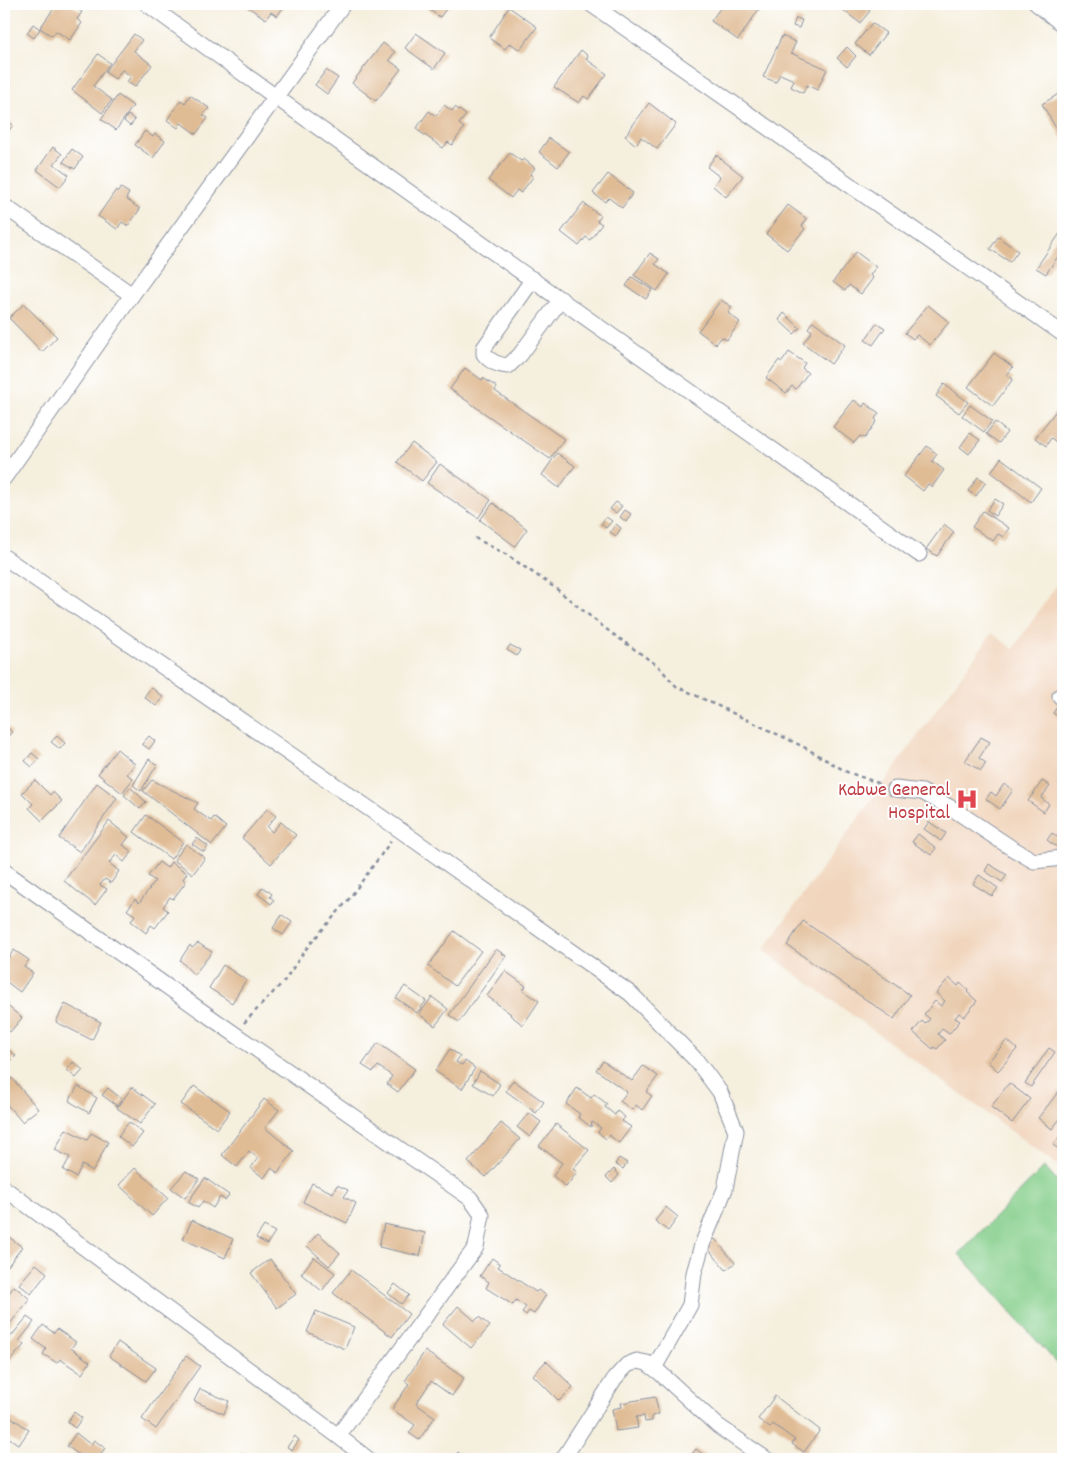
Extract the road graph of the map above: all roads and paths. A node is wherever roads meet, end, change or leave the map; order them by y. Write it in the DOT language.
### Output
graph roads {
  1 [pos="147,4"];
  2 [pos="343,4"];
  3 [pos="590,4"];
  4 [pos="1036,4"];
  5 [pos="1063,24"];
  6 [pos="275,97"];
  7 [pos="4,206"];
  8 [pos="533,279"];
  9 [pos="132,295"];
  10 [pos="561,299"];
  11 [pos="1063,334"];
  12 [pos="4,478"];
  13 [pos="475,538"];
  14 [pos="919,554"];
  15 [pos="4,557"];
  16 [pos="895,789"];
  17 [pos="400,830"];
  18 [pos="1063,858"];
  19 [pos="4,871"];
  20 [pos="234,1034"];
  21 [pos="4,1188"];
  22 [pos="654,1368"];
  23 [pos="338,1436"];
  24 [pos="368,1459"];
  25 [pos="563,1459"];
  26 [pos="766,1459"];
  1 -- 6 [label="street"];
  2 -- 6 [label="street"];
  3 -- 11 [label="street"];
  4 -- 5 [label="street"];
  6 -- 8 [label="street"];
  6 -- 9 [label="street"];
  7 -- 9 [label="street"];
  8 -- 10 [label="street"];
  8 -- 10 [label="street"];
  9 -- 12 [label="street"];
  10 -- 14 [label="street"];
  13 -- 16 [label="path"];
  15 -- 17 [label="street"];
  16 -- 18 [label="street"];
  17 -- 20 [label="path"];
  17 -- 22 [label="street"];
  19 -- 20 [label="street"];
  20 -- 23 [label="street"];
  21 -- 23 [label="street"];
  22 -- 25 [label="street"];
  22 -- 26 [label="street"];
  23 -- 24 [label="street"];
}
